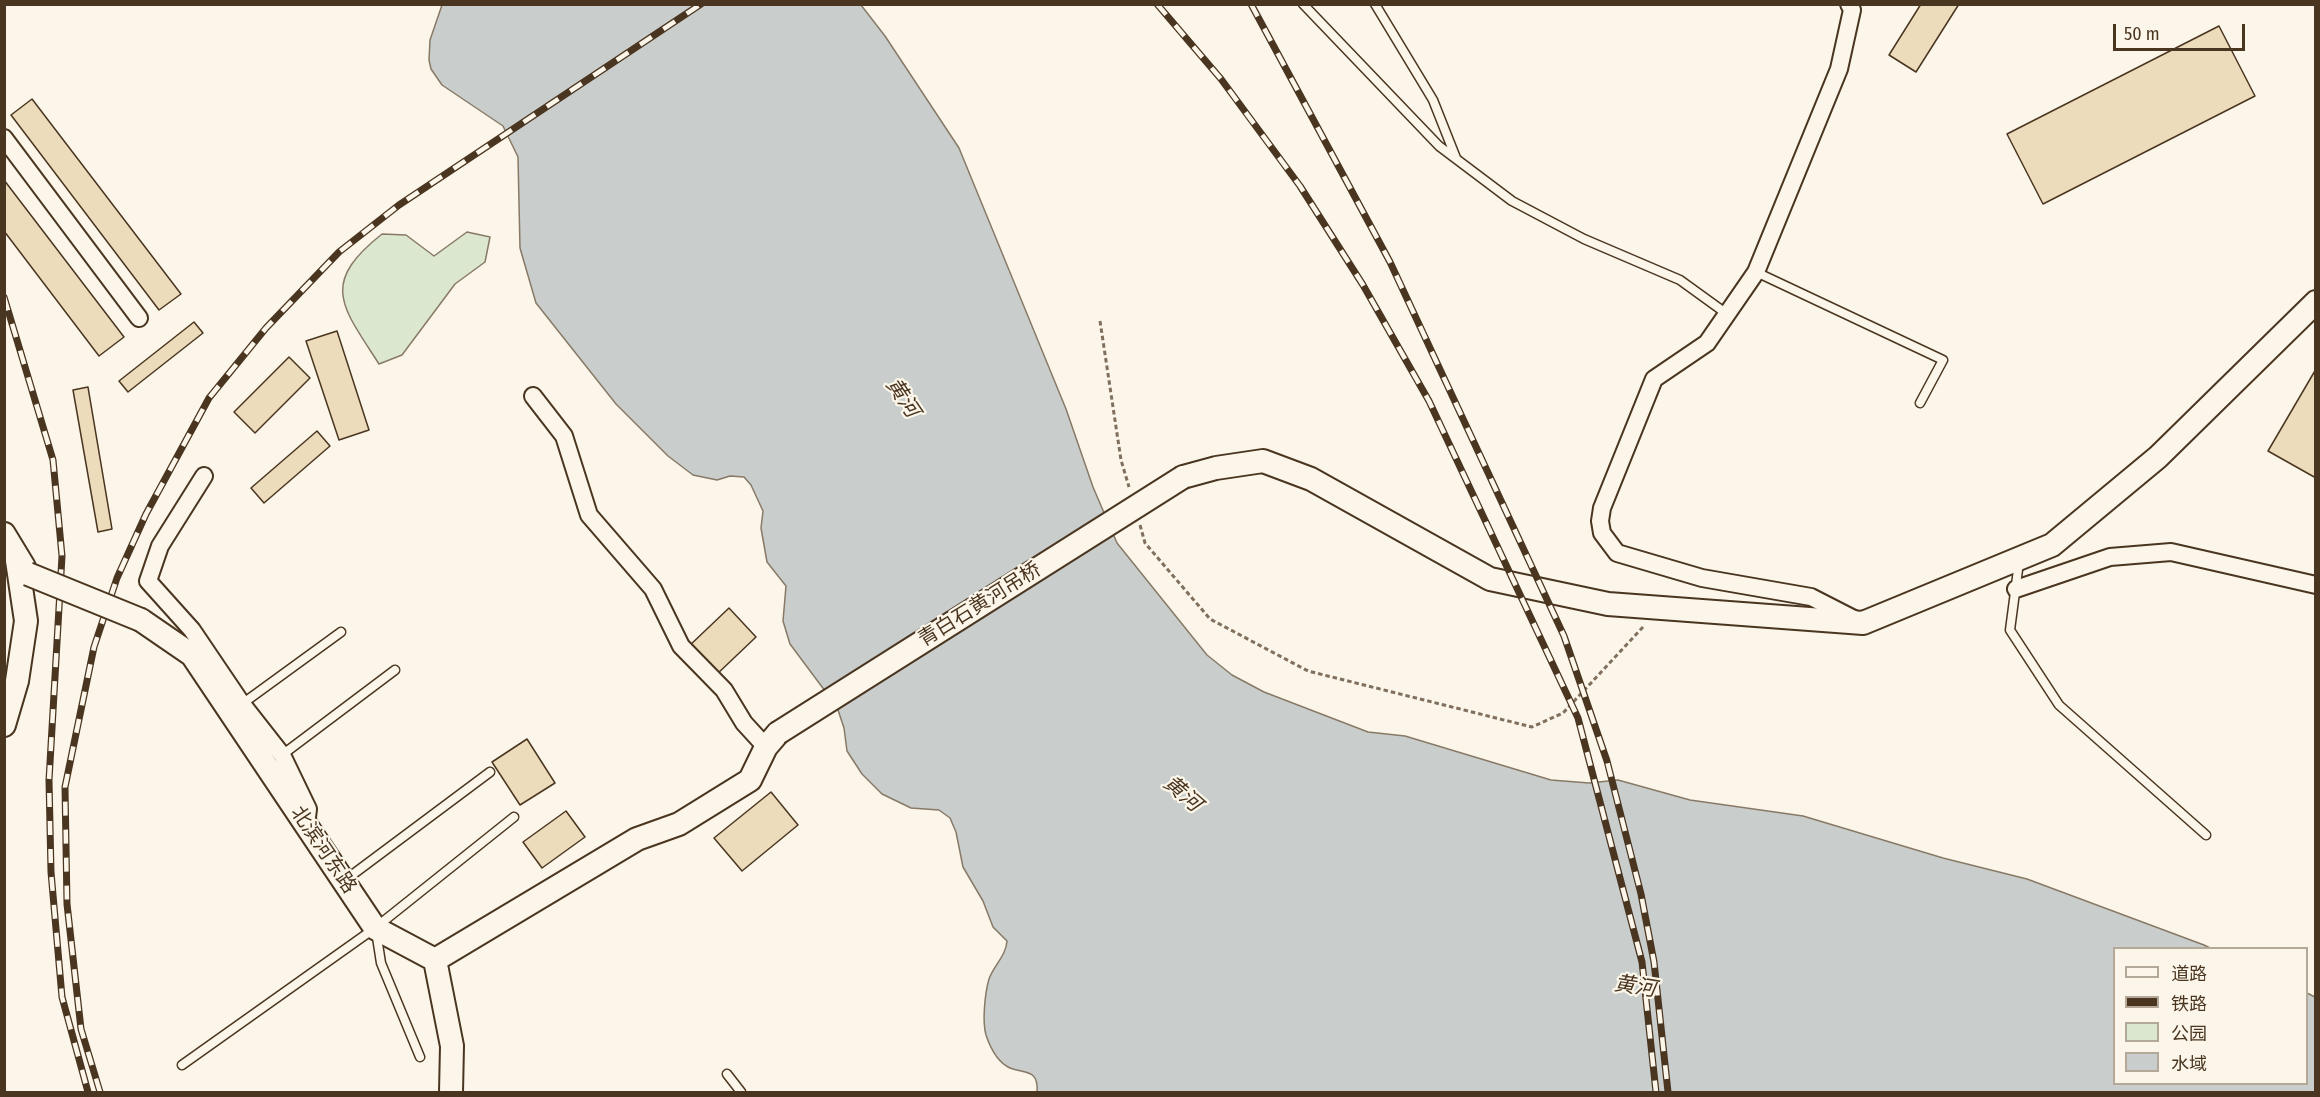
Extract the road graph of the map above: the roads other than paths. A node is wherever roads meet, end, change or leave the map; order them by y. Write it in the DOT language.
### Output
graph roads {
  1 [pos="1303,4"];
  2 [pos="1376,4"];
  3 [pos="1849,4"];
  4 [pos="4,138"];
  5 [pos="1456,159"];
  6 [pos="1756,272"];
  7 [pos="2316,302"];
  8 [pos="1727,314"];
  9 [pos="139,318"];
  10 [pos="533,396"];
  11 [pos="1920,403"];
  12 [pos="204,476"];
  13 [pos="4,534"];
  14 [pos="16,554"];
  15 [pos="2020,559"];
  16 [pos="2316,585"];
  17 [pos="2016,589"];
  18 [pos="1863,623"];
  19 [pos="340,632"];
  20 [pos="395,670"];
  21 [pos="242,704"];
  22 [pos="4,725"];
  23 [pos="772,740"];
  24 [pos="282,754"];
  25 [pos="490,772"];
  26 [pos="514,818"];
  27 [pos="306,825"];
  28 [pos="2206,835"];
  29 [pos="344,881"];
  30 [pos="375,928"];
  31 [pos="435,960"];
  32 [pos="420,1057"];
  33 [pos="182,1065"];
  34 [pos="726,1074"];
  35 [pos="451,1092"];
  36 [pos="741,1092"];
  1 -- 5 [label="lane"];
  2 -- 5 [label="lane"];
  3 -- 6 [label="street"];
  4 -- 9 [label="street"];
  5 -- 8 [label="lane"];
  6 -- 8 [label="street"];
  6 -- 11 [label="lane"];
  7 -- 15 [label="street"];
  8 -- 18 [label="street"];
  10 -- 23 [label="street"];
  12 -- 21 [label="street"];
  13 -- 14 [label="street"];
  14 -- 22 [label="street"];
  14 -- 27 [label="street, 北滨河东路, bridge"];
  15 -- 17 [label="lane"];
  15 -- 18 [label="street"];
  16 -- 17 [label="street"];
  17 -- 28 [label="lane"];
  18 -- 23 [label="street, 青白石黄河吊桥, bridge"];
  19 -- 21 [label="lane"];
  20 -- 24 [label="lane"];
  21 -- 24 [label="street"];
  23 -- 31 [label="street"];
  24 -- 27 [label="street"];
  25 -- 29 [label="lane"];
  26 -- 30 [label="lane"];
  27 -- 29 [label="street, 北滨河东路"];
  29 -- 30 [label="street, 北滨河东路"];
  30 -- 31 [label="street, 北滨河东路"];
  30 -- 32 [label="lane"];
  30 -- 33 [label="lane"];
  31 -- 35 [label="street"];
  34 -- 36 [label="lane"];
}
